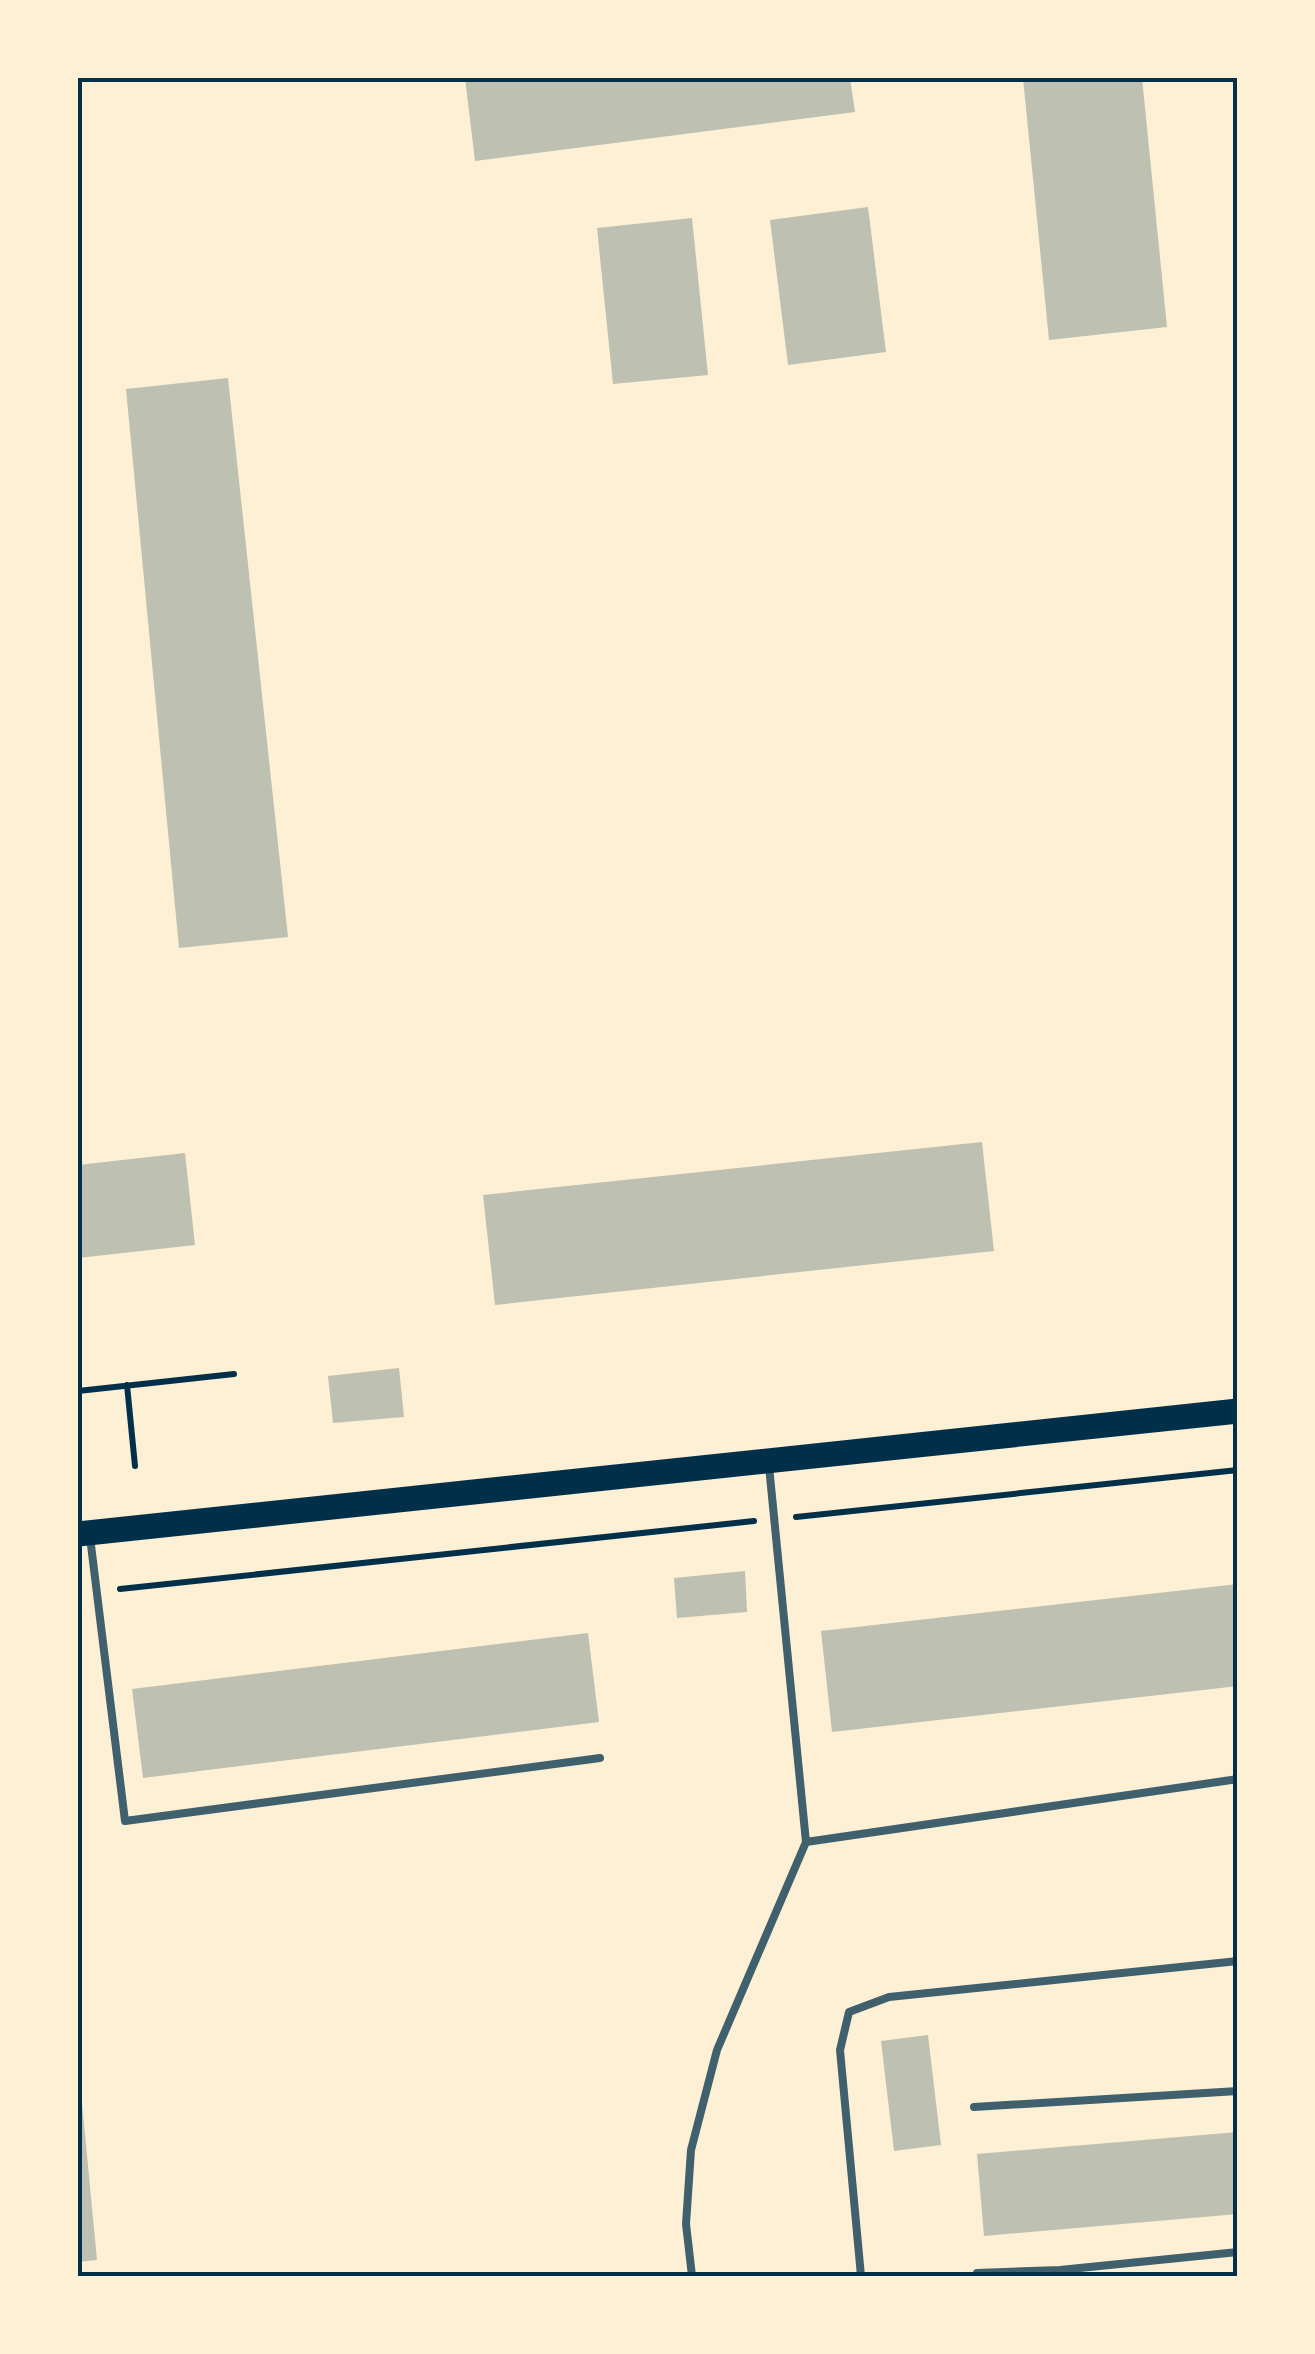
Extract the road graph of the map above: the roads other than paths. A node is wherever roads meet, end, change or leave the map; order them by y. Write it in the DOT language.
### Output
graph roads {
  1 [pos="1238,1410"];
  2 [pos="768,1462"];
  3 [pos="84,1533"];
  4 [pos="600,1758"];
  5 [pos="1238,1779"];
  6 [pos="806,1842"];
  7 [pos="1238,1961"];
  8 [pos="1238,2091"];
  9 [pos="974,2107"];
  10 [pos="1238,2252"];
  11 [pos="977,2273"];
  12 [pos="1061,2273"];
  13 [pos="692,2276"];
  14 [pos="860,2276"];
  1 -- 2 [label="main road"];
  2 -- 3 [label="main road"];
  2 -- 6 [label="lane"];
  3 -- 4 [label="lane"];
  5 -- 6 [label="lane"];
  6 -- 13 [label="lane"];
  7 -- 14 [label="lane"];
  8 -- 9 [label="lane"];
  10 -- 12 [label="lane"];
  11 -- 12 [label="lane"];
}
